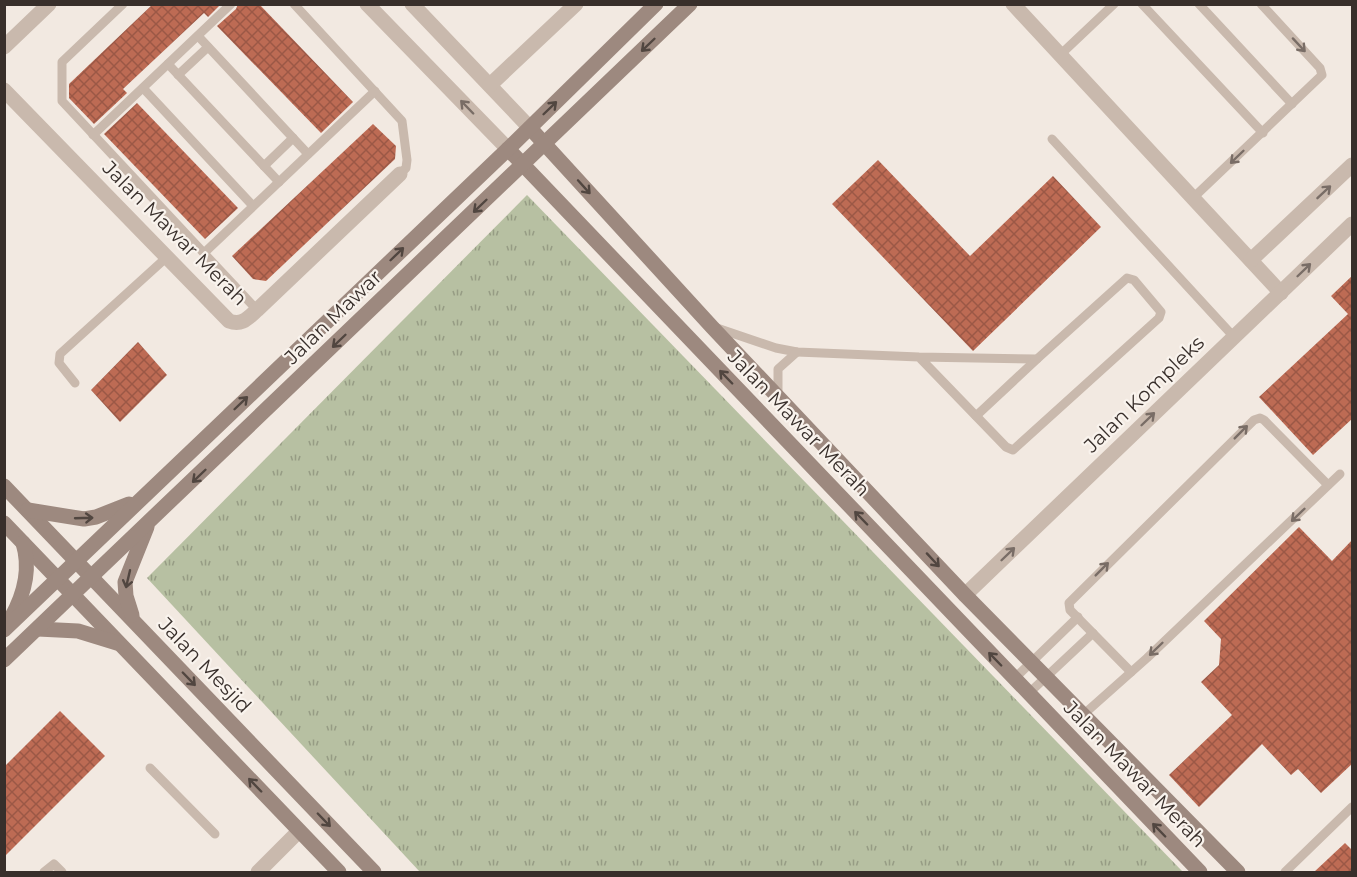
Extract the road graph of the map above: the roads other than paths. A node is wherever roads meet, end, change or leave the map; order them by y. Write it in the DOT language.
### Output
graph roads {
  1 [pos="49,4"];
  2 [pos="123,4"];
  3 [pos="231,4"];
  4 [pos="367,4"];
  5 [pos="412,4"];
  6 [pos="576,4"];
  7 [pos="656,4"];
  8 [pos="690,4"];
  9 [pos="1013,4"];
  10 [pos="1114,4"];
  11 [pos="1142,4"];
  12 [pos="1199,4"];
  13 [pos="1261,4"];
  14 [pos="299,6"];
  15 [pos="198,36"];
  16 [pos="4,47"];
  17 [pos="208,47"];
  18 [pos="1060,55"];
  19 [pos="168,64"];
  20 [pos="178,75"];
  21 [pos="490,85"];
  22 [pos="143,88"];
  23 [pos="4,90"];
  24 [pos="375,91"];
  25 [pos="1292,104"];
  26 [pos="530,128"];
  27 [pos="1263,133"];
  28 [pos="93,135"];
  29 [pos="293,138"];
  30 [pos="1052,139"];
  31 [pos="545,143"];
  32 [pos="508,149"];
  33 [pos="308,154"];
  34 [pos="522,165"];
  35 [pos="1353,165"];
  36 [pos="264,166"];
  37 [pos="400,174"];
  38 [pos="279,182"];
  39 [pos="1193,198"];
  40 [pos="253,206"];
  41 [pos="1353,224"];
  42 [pos="204,253"];
  43 [pos="167,257"];
  44 [pos="1251,260"];
  45 [pos="1281,293"];
  46 [pos="257,310"];
  47 [pos="712,327"];
  48 [pos="1234,337"];
  49 [pos="797,352"];
  50 [pos="919,357"];
  51 [pos="1037,359"];
  52 [pos="75,383"];
  53 [pos="778,395"];
  54 [pos="976,416"];
  55 [pos="1340,474"];
  56 [pos="1328,485"];
  57 [pos="4,486"];
  58 [pos="138,501"];
  59 [pos="28,510"];
  60 [pos="4,524"];
  61 [pos="148,524"];
  62 [pos="22,542"];
  63 [pos="76,560"];
  64 [pos="92,577"];
  65 [pos="57,579"];
  66 [pos="73,595"];
  67 [pos="965,595"];
  68 [pos="1078,617"];
  69 [pos="5,629"];
  70 [pos="38,629"];
  71 [pos="1093,633"];
  72 [pos="149,637"];
  73 [pos="119,643"];
  74 [pos="4,660"];
  75 [pos="1032,661"];
  76 [pos="1131,672"];
  77 [pos="1047,676"];
  78 [pos="1014,679"];
  79 [pos="1029,693"];
  80 [pos="1084,714"];
  81 [pos="150,768"];
  82 [pos="1353,807"];
  83 [pos="299,831"];
  84 [pos="215,834"];
  85 [pos="44,873"];
  86 [pos="62,873"];
  87 [pos="258,873"];
  88 [pos="339,873"];
  89 [pos="374,873"];
  90 [pos="1200,873"];
  91 [pos="1238,873"];
  92 [pos="1285,873"];
  1 -- 16 [label="street"];
  2 -- 28 [label="lane"];
  3 -- 15 [label="lane"];
  32 -- 4 [label="street, Jalan Mawar Merah, one-way"];
  5 -- 21 [label="street, Jalan Mawar Merah"];
  6 -- 21 [label="street"];
  26 -- 7 [label="street, Jalan Mawar, one-way"];
  8 -- 31 [label="street, Jalan Mawar, one-way"];
  9 -- 18 [label="street"];
  10 -- 18 [label="lane"];
  11 -- 27 [label="lane"];
  12 -- 25 [label="lane"];
  13 -- 25 [label="lane, one-way"];
  14 -- 24 [label="lane"];
  15 -- 17 [label="lane"];
  15 -- 19 [label="lane"];
  17 -- 20 [label="lane"];
  17 -- 29 [label="lane"];
  18 -- 39 [label="street"];
  19 -- 20 [label="lane"];
  19 -- 22 [label="lane"];
  20 -- 36 [label="lane"];
  21 -- 26 [label="street, Jalan Mawar Merah"];
  22 -- 28 [label="lane"];
  22 -- 40 [label="lane"];
  23 -- 43 [label="street, Jalan Mawar Merah"];
  24 -- 33 [label="lane"];
  24 -- 37 [label="lane"];
  25 -- 27 [label="lane"];
  26 -- 31 [label="street, Jalan Mawar Merah"];
  26 -- 32 [label="street, Jalan Mawar"];
  27 -- 39 [label="lane, one-way"];
  28 -- 42 [label="lane"];
  29 -- 33 [label="lane"];
  29 -- 36 [label="lane"];
  30 -- 48 [label="lane"];
  31 -- 34 [label="street, Jalan Mawar"];
  31 -- 47 [label="street, Jalan Mawar Merah, one-way"];
  32 -- 34 [label="street, Jalan Mawar Merah"];
  58 -- 32 [label="street, Jalan Mawar, one-way"];
  33 -- 38 [label="lane"];
  34 -- 61 [label="street, Jalan Mawar, one-way"];
  78 -- 34 [label="street, Jalan Mawar Merah, one-way"];
  44 -- 35 [label="street, one-way"];
  36 -- 38 [label="lane"];
  37 -- 46 [label="street, Jalan Mawar Merah"];
  38 -- 40 [label="lane"];
  39 -- 44 [label="street"];
  40 -- 42 [label="lane"];
  45 -- 41 [label="street, Jalan Kompleks, one-way"];
  42 -- 46 [label="lane"];
  43 -- 46 [label="street, Jalan Mawar Merah"];
  43 -- 52 [label="lane"];
  44 -- 45 [label="street"];
  45 -- 48 [label="street, Jalan Kompleks"];
  47 -- 49 [label="lane"];
  47 -- 53 [label="street, Jalan Mawar Merah"];
  67 -- 48 [label="street, Jalan Kompleks, one-way"];
  49 -- 50 [label="lane"];
  49 -- 53 [label="lane"];
  50 -- 51 [label="lane"];
  50 -- 54 [label="lane"];
  51 -- 54 [label="lane"];
  51 -- 54 [label="lane"];
  53 -- 67 [label="street, Jalan Mawar Merah, one-way"];
  55 -- 56 [label="lane"];
  68 -- 56 [label="lane, one-way"];
  56 -- 76 [label="lane, one-way"];
  57 -- 59 [label="street, Jalan Mesjid"];
  59 -- 58 [label="street, one-way"];
  58 -- 63 [label="street, Jalan Mawar"];
  59 -- 63 [label="street, Jalan Mesjid"];
  60 -- 62 [label="street"];
  61 -- 64 [label="street, Jalan Mawar"];
  61 -- 72 [label="street, one-way"];
  62 -- 65 [label="street"];
  62 -- 69 [label="street"];
  63 -- 64 [label="street, Jalan Mesjid"];
  63 -- 65 [label="street, Jalan Mawar"];
  64 -- 66 [label="street, Jalan Mawar"];
  64 -- 72 [label="street, Jalan Mesjid"];
  65 -- 66 [label="street"];
  65 -- 69 [label="street, Jalan Mawar"];
  66 -- 70 [label="street, Jalan Mawar"];
  66 -- 73 [label="street"];
  67 -- 75 [label="street, Jalan Mawar Merah"];
  68 -- 71 [label="lane"];
  68 -- 75 [label="lane"];
  70 -- 73 [label="street"];
  70 -- 74 [label="street, Jalan Mawar"];
  71 -- 76 [label="lane"];
  71 -- 77 [label="lane"];
  72 -- 89 [label="street, Jalan Mesjid, one-way"];
  83 -- 73 [label="street, one-way"];
  75 -- 77 [label="street, Jalan Mawar Merah"];
  75 -- 78 [label="lane"];
  76 -- 80 [label="lane"];
  77 -- 79 [label="lane"];
  77 -- 80 [label="street, Jalan Mawar Merah"];
  78 -- 79 [label="street, Jalan Mawar Merah"];
  90 -- 79 [label="street, Jalan Mawar Merah, one-way"];
  80 -- 91 [label="street, Jalan Mawar Merah"];
  81 -- 84 [label="lane"];
  82 -- 92 [label="lane"];
  83 -- 87 [label="street"];
  83 -- 88 [label="street"];
  85 -- 86 [label="lane"];
}
